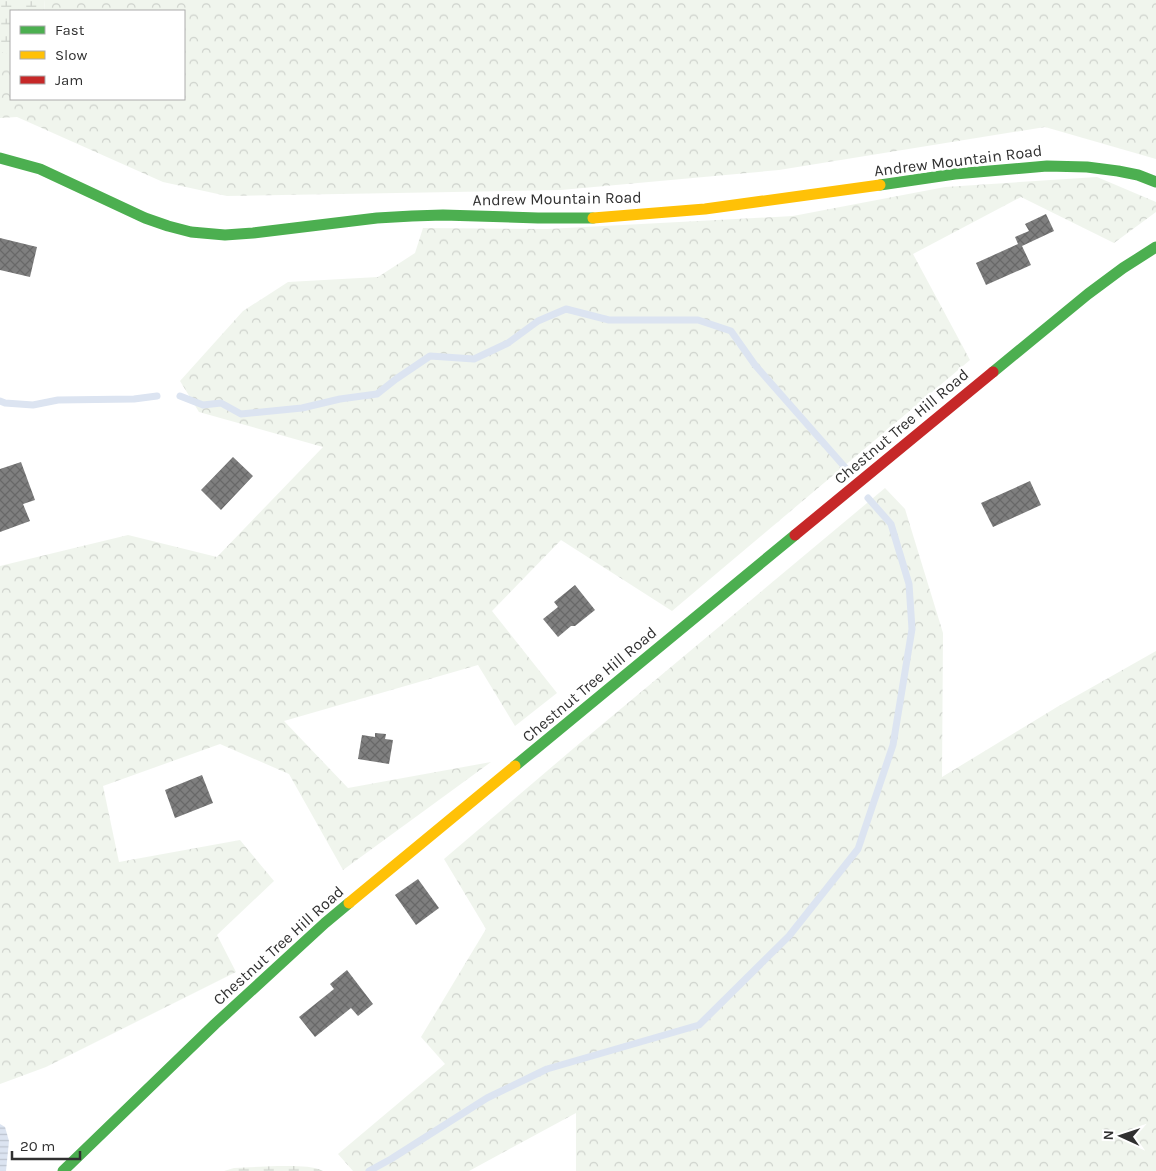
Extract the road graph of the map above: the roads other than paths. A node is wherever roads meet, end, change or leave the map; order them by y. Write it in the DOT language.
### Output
graph roads {
  1 [pos="0,158"];
  2 [pos="1156,182"];
  3 [pos="1156,247"];
  4 [pos="63,1171"];
  1 -- 2 [label="street, Andrew Mountain Road"];
  3 -- 4 [label="street, Chestnut Tree Hill Road"];
}
